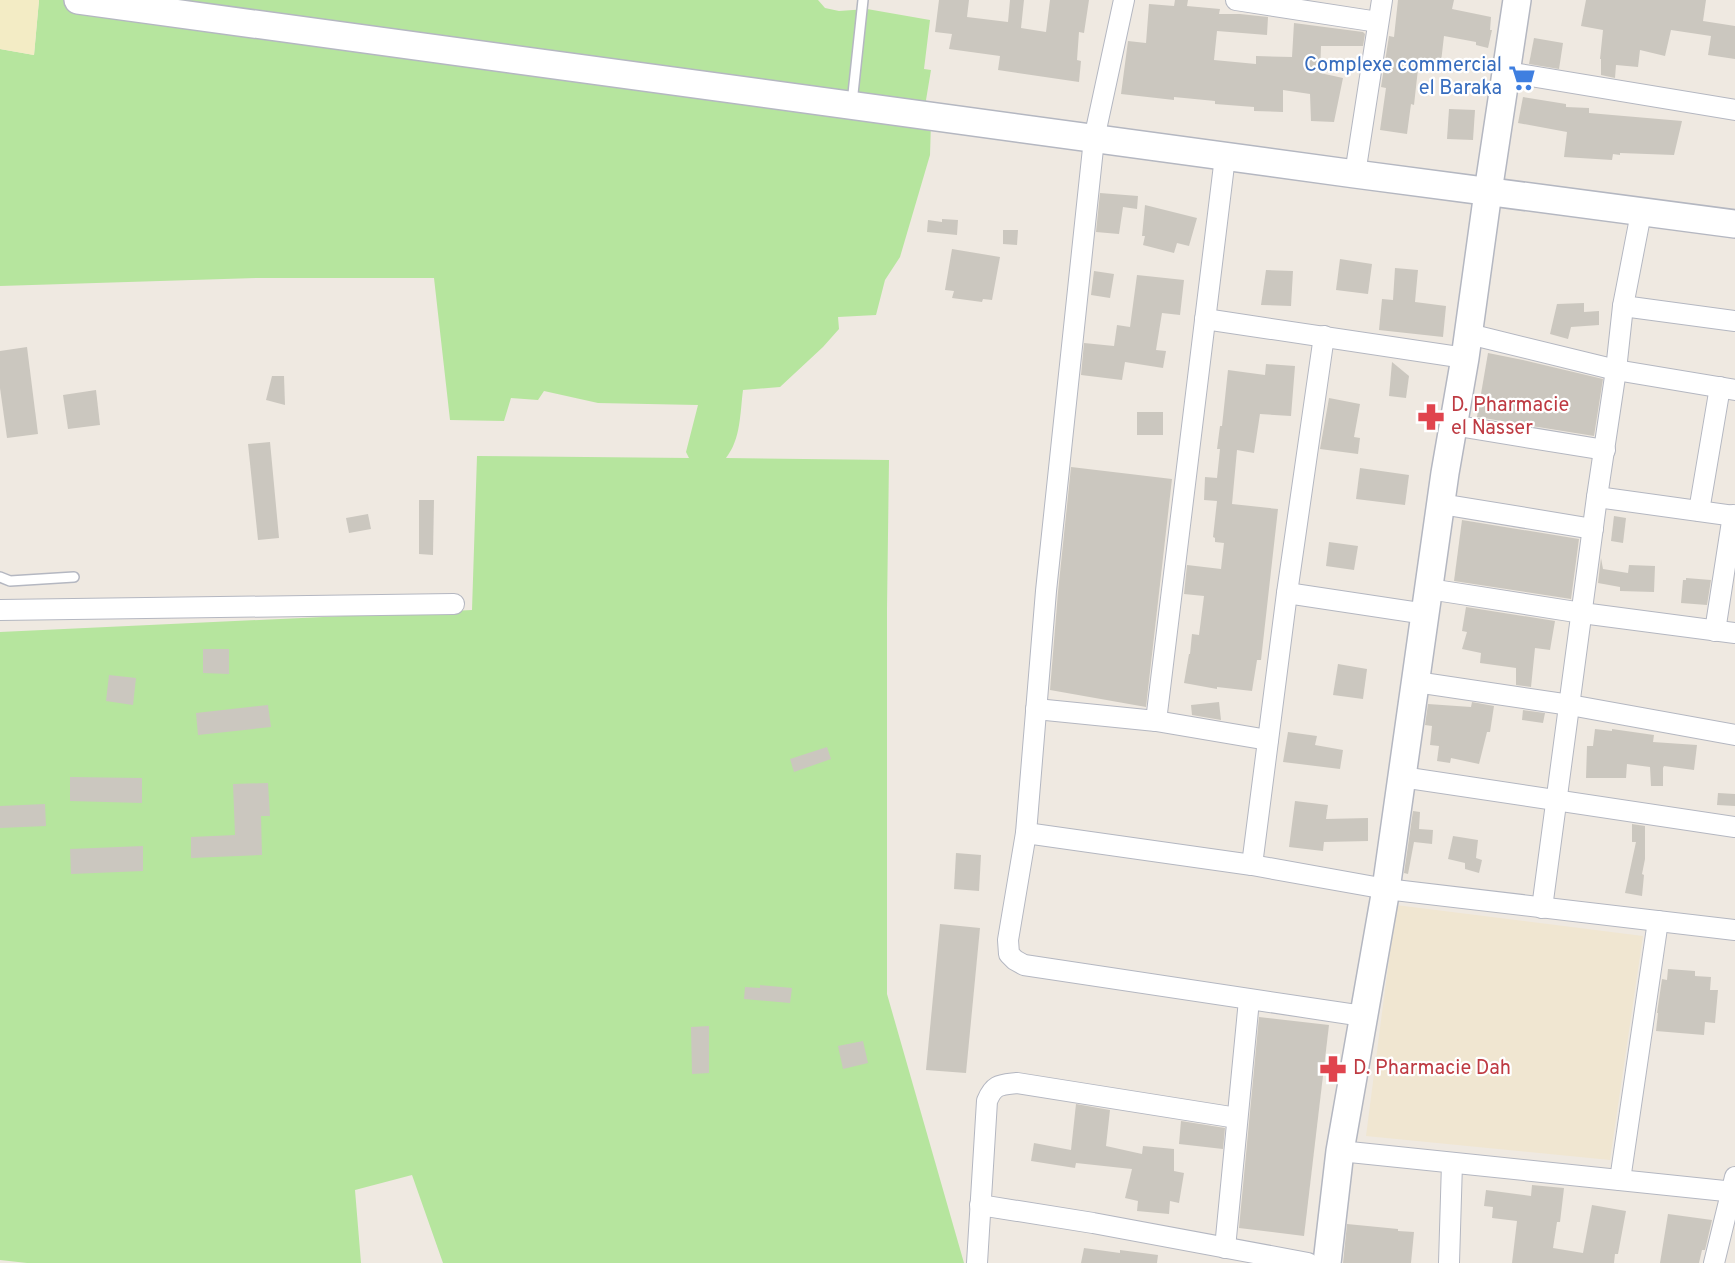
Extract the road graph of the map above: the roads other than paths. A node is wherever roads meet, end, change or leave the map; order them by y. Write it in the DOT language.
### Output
graph roads {
  1 [pos="78,0"];
  2 [pos="863,0"];
  3 [pos="1124,0"];
  4 [pos="1236,0"];
  5 [pos="1382,0"];
  6 [pos="1517,0"];
  7 [pos="1378,22"];
  8 [pos="1507,72"];
  9 [pos="851,105"];
  10 [pos="1735,110"];
  11 [pos="1094,139"];
  12 [pos="1225,157"];
  13 [pos="1355,174"];
  14 [pos="1488,192"];
  15 [pos="1641,213"];
  16 [pos="1735,224"];
  17 [pos="1623,306"];
  18 [pos="1205,319"];
  19 [pos="1735,321"];
  20 [pos="1324,336"];
  21 [pos="1467,346"];
  22 [pos="1616,370"];
  23 [pos="1727,388"];
  24 [pos="1452,425"];
  25 [pos="1605,450"];
  26 [pos="1598,497"];
  27 [pos="1441,504"];
  28 [pos="1699,511"];
  29 [pos="1734,515"];
  30 [pos="1593,529"];
  31 [pos="0,577"];
  32 [pos="74,577"];
  33 [pos="1287,593"];
  34 [pos="1428,602"];
  35 [pos="454,604"];
  36 [pos="0,610"];
  37 [pos="1582,613"];
  38 [pos="1714,631"];
  39 [pos="1735,633"];
  40 [pos="1416,682"];
  41 [pos="1570,705"];
  42 [pos="1036,709"];
  43 [pos="1156,721"];
  44 [pos="1735,735"];
  45 [pos="1268,740"];
  46 [pos="1402,777"];
  47 [pos="1556,801"];
  48 [pos="1735,827"];
  49 [pos="1026,833"];
  50 [pos="1252,865"];
  51 [pos="1386,889"];
  52 [pos="1542,908"];
  53 [pos="1658,921"];
  54 [pos="1735,930"];
  55 [pos="1249,1000"];
  56 [pos="1363,1016"];
  57 [pos="1238,1118"];
  58 [pos="1340,1151"];
  59 [pos="1452,1163"];
  60 [pos="1620,1180"];
  61 [pos="1734,1186"];
  62 [pos="980,1205"];
  63 [pos="1225,1248"];
  64 [pos="977,1263"];
  65 [pos="1308,1263"];
  66 [pos="1327,1263"];
  67 [pos="1449,1263"];
  68 [pos="1714,1263"];
  1 -- 9 [label="street"];
  2 -- 9 [label="lane"];
  3 -- 11 [label="street"];
  4 -- 7 [label="street"];
  5 -- 7 [label="street"];
  6 -- 8 [label="street"];
  7 -- 13 [label="street"];
  8 -- 10 [label="street"];
  8 -- 14 [label="street"];
  9 -- 11 [label="street"];
  11 -- 12 [label="street"];
  11 -- 42 [label="street"];
  12 -- 13 [label="street"];
  12 -- 18 [label="street"];
  13 -- 14 [label="street"];
  14 -- 15 [label="street"];
  14 -- 21 [label="street"];
  15 -- 16 [label="street"];
  15 -- 17 [label="street"];
  17 -- 19 [label="street"];
  17 -- 22 [label="street"];
  18 -- 20 [label="street"];
  18 -- 43 [label="street"];
  20 -- 21 [label="street"];
  20 -- 33 [label="street"];
  21 -- 22 [label="street"];
  21 -- 24 [label="street"];
  22 -- 23 [label="street"];
  22 -- 25 [label="street"];
  23 -- 28 [label="street"];
  24 -- 25 [label="street"];
  24 -- 27 [label="street"];
  25 -- 26 [label="street"];
  26 -- 28 [label="street"];
  26 -- 30 [label="street"];
  27 -- 30 [label="street"];
  27 -- 34 [label="street"];
  28 -- 29 [label="street"];
  29 -- 38 [label="street"];
  30 -- 37 [label="street"];
  31 -- 32 [label="lane"];
  33 -- 34 [label="street"];
  33 -- 45 [label="street"];
  34 -- 37 [label="street"];
  34 -- 40 [label="street"];
  35 -- 36 [label="street"];
  37 -- 38 [label="street"];
  37 -- 41 [label="street"];
  38 -- 39 [label="street"];
  40 -- 41 [label="street"];
  40 -- 46 [label="street"];
  41 -- 44 [label="street"];
  41 -- 47 [label="street"];
  42 -- 43 [label="street"];
  42 -- 49 [label="street"];
  43 -- 45 [label="street"];
  45 -- 50 [label="street"];
  46 -- 47 [label="street"];
  46 -- 51 [label="street"];
  47 -- 48 [label="street"];
  47 -- 52 [label="street"];
  49 -- 50 [label="street"];
  49 -- 55 [label="street"];
  50 -- 51 [label="street"];
  51 -- 52 [label="street"];
  51 -- 56 [label="street"];
  52 -- 53 [label="street"];
  53 -- 54 [label="street"];
  53 -- 60 [label="street"];
  55 -- 56 [label="street"];
  55 -- 57 [label="street"];
  56 -- 58 [label="street"];
  57 -- 62 [label="street"];
  57 -- 63 [label="street"];
  58 -- 59 [label="street"];
  58 -- 66 [label="street"];
  59 -- 60 [label="street"];
  59 -- 67 [label="street"];
  60 -- 61 [label="street"];
  61 -- 68 [label="street"];
  62 -- 63 [label="street"];
  62 -- 64 [label="street"];
  63 -- 65 [label="street"];
}
